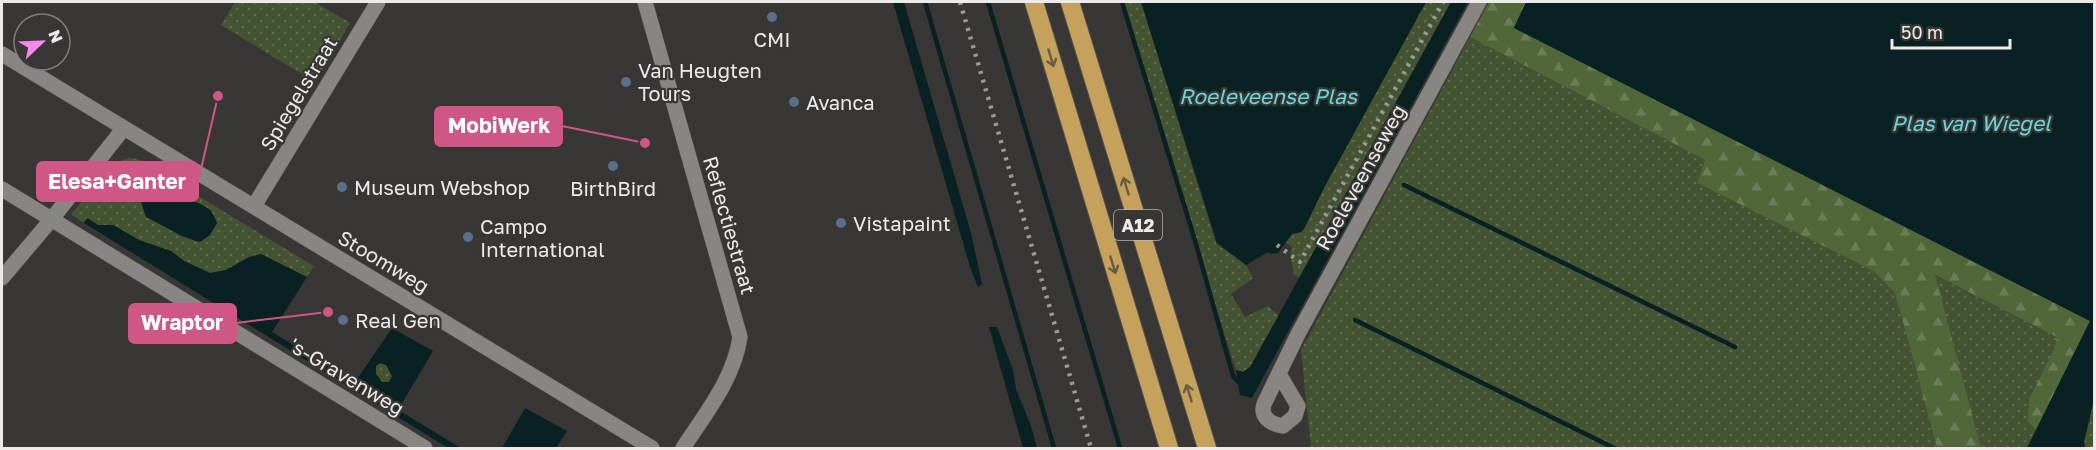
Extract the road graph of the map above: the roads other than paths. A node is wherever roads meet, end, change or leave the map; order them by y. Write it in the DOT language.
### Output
graph roads {
  1 [pos="378,2"];
  2 [pos="645,2"];
  3 [pos="1034,2"];
  4 [pos="1070,2"];
  5 [pos="1479,2"];
  6 [pos="2,54"];
  7 [pos="124,128"];
  8 [pos="2,189"];
  9 [pos="254,206"];
  10 [pos="51,220"];
  11 [pos="2,278"];
  12 [pos="1279,374"];
  13 [pos="424,448"];
  14 [pos="652,448"];
  15 [pos="683,448"];
  16 [pos="1169,448"];
  17 [pos="1207,448"];
  1 -- 9 [label="street, Spiegelstraat"];
  2 -- 15 [label="street, Reflectiestraat"];
  3 -- 16 [label="highway, A12, one-way"];
  17 -- 4 [label="highway, A12, one-way"];
  5 -- 12 [label="street, Roeleveenseweg"];
  6 -- 7 [label="street, Stoomweg"];
  7 -- 9 [label="street, Stoomweg"];
  7 -- 10 [label="street"];
  8 -- 10 [label="street, 's-Gravenweg"];
  9 -- 14 [label="street, Stoomweg"];
  10 -- 11 [label="street"];
  10 -- 13 [label="street, 's-Gravenweg"];
}
